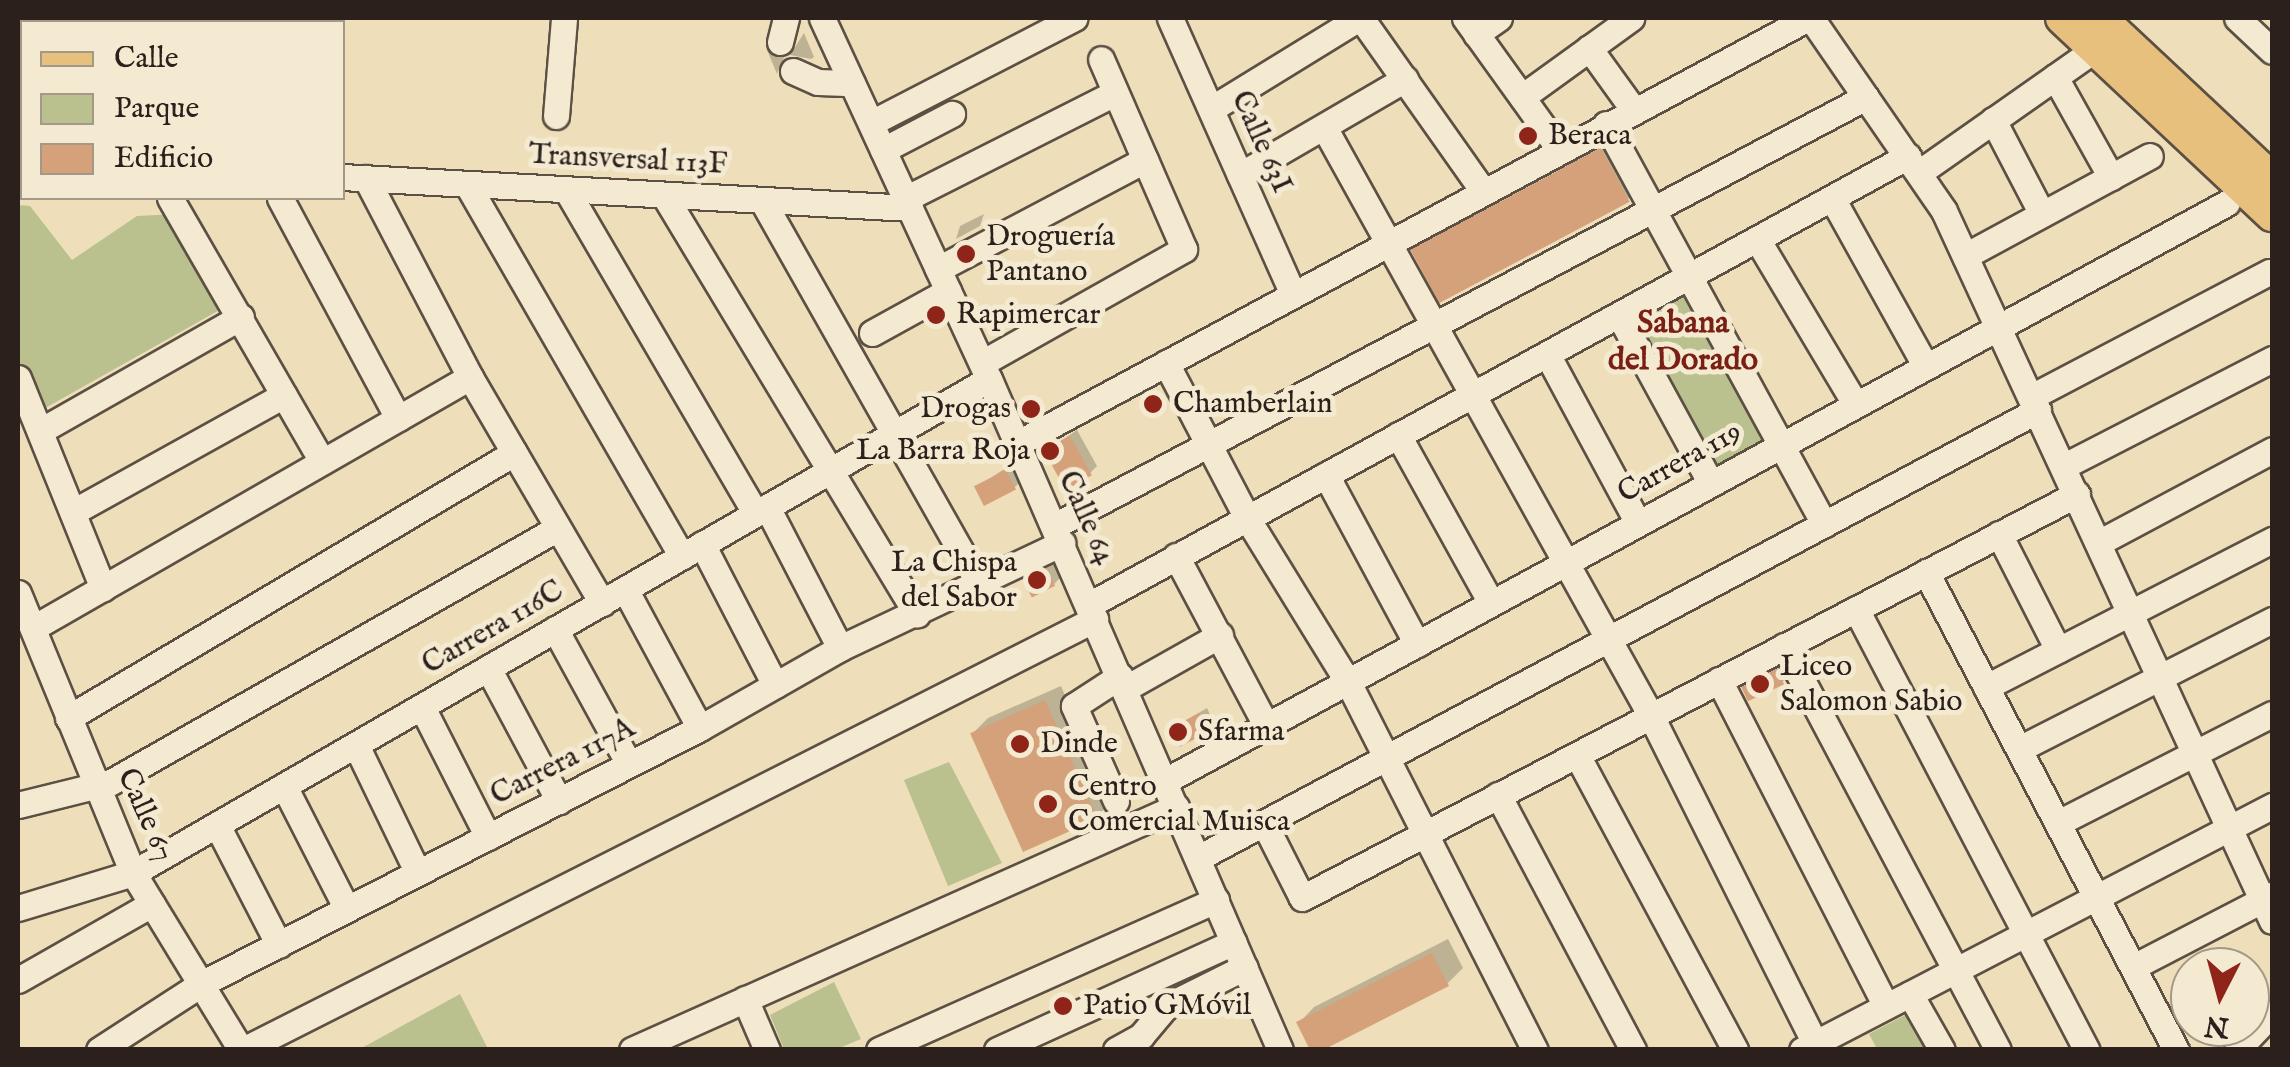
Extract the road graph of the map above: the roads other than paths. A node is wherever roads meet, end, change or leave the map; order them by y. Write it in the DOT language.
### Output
graph roads {
  1 [pos="564,18"];
  2 [pos="822,18"];
  3 [pos="1074,18"];
  4 [pos="1360,18"];
  5 [pos="1500,18"];
  6 [pos="1630,18"];
  7 [pos="1809,18"];
  8 [pos="2062,18"];
  9 [pos="2237,18"];
  10 [pos="1181,22"];
  11 [pos="1470,26"];
  12 [pos="2104,33"];
  13 [pos="1589,48"];
  14 [pos="2272,51"];
  15 [pos="1101,58"];
  16 [pos="793,71"];
  17 [pos="2056,76"];
  18 [pos="1405,80"];
  19 [pos="852,83"];
  20 [pos="1116,93"];
  21 [pos="1866,96"];
  22 [pos="1522,97"];
  23 [pos="1211,109"];
  24 [pos="1633,109"];
  25 [pos="952,114"];
  26 [pos="556,116"];
  27 [pos="1993,120"];
  28 [pos="870,123"];
  29 [pos="1606,124"];
  30 [pos="1324,127"];
  31 [pos="1559,149"];
  32 [pos="883,150"];
  33 [pos="2150,156"];
  34 [pos="1146,160"];
  35 [pos="1914,164"];
  36 [pos="1240,175"];
  37 [pos="2111,177"];
  38 [pos="354,178"];
  39 [pos="2272,179"];
  40 [pos="466,184"];
  41 [pos="566,190"];
  42 [pos="1483,191"];
  43 [pos="664,195"];
  44 [pos="1832,198"];
  45 [pos="171,200"];
  46 [pos="281,200"];
  47 [pos="762,200"];
  48 [pos="908,204"];
  49 [pos="2227,204"];
  50 [pos="1654,210"];
  51 [pos="2042,214"];
  52 [pos="2272,215"];
  53 [pos="1758,239"];
  54 [pos="1389,242"];
  55 [pos="1965,256"];
  56 [pos="2269,272"];
  57 [pos="1688,277"];
  58 [pos="943,280"];
  59 [pos="1294,294"];
  60 [pos="1619,315"];
  61 [pos="241,317"];
  62 [pos="1436,326"];
  63 [pos="1998,328"];
  64 [pos="872,333"];
  65 [pos="1546,354"];
  66 [pos="2272,359"];
  67 [pos="1166,363"];
  68 [pos="1926,367"];
  69 [pos="986,372"];
  70 [pos="470,376"];
  71 [pos="18,378"];
  72 [pos="1473,394"];
  73 [pos="284,395"];
  74 [pos="2034,404"];
  75 [pos="1856,405"];
  76 [pos="398,418"];
  77 [pos="40,431"];
  78 [pos="895,433"];
  79 [pos="1398,436"];
  80 [pos="1018,443"];
  81 [pos="1782,445"];
  82 [pos="1210,446"];
  83 [pos="2272,450"];
  84 [pos="514,453"];
  85 [pos="322,462"];
  86 [pos="2064,466"];
  87 [pos="834,468"];
  88 [pos="1326,475"];
  89 [pos="1711,484"];
  90 [pos="2077,494"];
  91 [pos="761,510"];
  92 [pos="73,512"];
  93 [pos="1248,518"];
  94 [pos="1638,523"];
  95 [pos="1824,524"];
  96 [pos="558,528"];
  97 [pos="1058,534"];
  98 [pos="1999,534"];
  99 [pos="2272,540"];
  100 [pos="2100,542"];
  101 [pos="692,550"];
  102 [pos="1176,556"];
  103 [pos="1566,562"];
  104 [pos="1926,572"];
  105 [pos="980,585"];
  106 [pos="103,588"];
  107 [pos="625,589"];
  108 [pos="18,593"];
  109 [pos="602,602"];
  110 [pos="1491,604"];
  111 [pos="1856,609"];
  112 [pos="1092,612"];
  113 [pos="2132,612"];
  114 [pos="917,615"];
  115 [pos="2272,620"];
  116 [pos="26,623"];
  117 [pos="556,630"];
  118 [pos="1220,635"];
  119 [pos="1608,639"];
  120 [pos="1417,644"];
  121 [pos="1784,646"];
  122 [pos="840,648"];
  123 [pos="2058,650"];
  124 [pos="488,668"];
  125 [pos="2162,676"];
  126 [pos="1719,680"];
  127 [pos="1123,682"];
  128 [pos="1348,682"];
  129 [pos="775,685"];
  130 [pos="1986,687"];
  131 [pos="422,707"];
  132 [pos="2272,714"];
  133 [pos="1651,716"];
  134 [pos="68,718"];
  135 [pos="1266,726"];
  136 [pos="700,728"];
  137 [pos="356,744"];
  138 [pos="2019,749"];
  139 [pos="2198,753"];
  140 [pos="1577,754"];
  141 [pos="1387,756"];
  142 [pos="630,764"];
  143 [pos="1165,781"];
  144 [pos="284,786"];
  145 [pos="97,789"];
  146 [pos="1498,795"];
  147 [pos="559,800"];
  148 [pos="1116,801"];
  149 [pos="18,806"];
  150 [pos="2272,806"];
  151 [pos="1176,807"];
  152 [pos="1264,822"];
  153 [pos="2058,823"];
  154 [pos="217,825"];
  155 [pos="2233,826"];
  156 [pos="1426,830"];
  157 [pos="488,837"];
  158 [pos="1198,858"];
  159 [pos="418,872"];
  160 [pos="134,874"];
  161 [pos="2096,897"];
  162 [pos="1216,900"];
  163 [pos="152,904"];
  164 [pos="2270,905"];
  165 [pos="18,908"];
  166 [pos="346,910"];
  167 [pos="2026,934"];
  168 [pos="1234,942"];
  169 [pos="278,944"];
  170 [pos="1245,967"];
  171 [pos="2133,967"];
  172 [pos="1955,970"];
  173 [pos="18,980"];
  174 [pos="201,984"];
  175 [pos="753,989"];
  176 [pos="1910,994"];
  177 [pos="1886,1006"];
  178 [pos="2272,1013"];
  179 [pos="1811,1048"];
  180 [pos="99,1050"];
  181 [pos="242,1050"];
  182 [pos="632,1050"];
  183 [pos="766,1050"];
  184 [pos="879,1050"];
  185 [pos="998,1050"];
  186 [pos="1116,1050"];
  187 [pos="1280,1050"];
  188 [pos="1536,1050"];
  189 [pos="1633,1050"];
  190 [pos="1735,1050"];
  191 [pos="1942,1050"];
  192 [pos="1998,1050"];
  193 [pos="2087,1050"];
  194 [pos="2176,1050"];
  195 [pos="2237,1050"];
  1 -- 26 [label="street"];
  2 -- 19 [label="street, Calle 64"];
  3 -- 28 [label="street"];
  4 -- 18 [label="street"];
  4 -- 23 [label="street"];
  5 -- 11 [label="street"];
  6 -- 13 [label="street"];
  7 -- 21 [label="street"];
  7 -- 24 [label="street"];
  8 -- 12 [label="main road"];
  9 -- 14 [label="street"];
  10 -- 23 [label="street, Calle 63I"];
  11 -- 22 [label="street"];
  12 -- 17 [label="street"];
  12 -- 39 [label="main road"];
  12 -- 52 [label="main road"];
  13 -- 22 [label="street"];
  13 -- 24 [label="street"];
  15 -- 20 [label="street"];
  16 -- 19 [label="street"];
  17 -- 27 [label="street"];
  17 -- 37 [label="street"];
  18 -- 30 [label="street"];
  18 -- 42 [label="street"];
  19 -- 28 [label="street, Calle 64"];
  20 -- 34 [label="street"];
  20 -- 48 [label="street"];
  21 -- 35 [label="street"];
  21 -- 50 [label="street, Carrera 117A"];
  22 -- 31 [label="street"];
  23 -- 36 [label="street, Calle 63I"];
  24 -- 29 [label="street"];
  25 -- 32 [label="street"];
  27 -- 35 [label="street"];
  27 -- 51 [label="street"];
  28 -- 32 [label="street, Calle 64"];
  29 -- 31 [label="street"];
  29 -- 50 [label="street"];
  30 -- 36 [label="street"];
  30 -- 54 [label="street"];
  31 -- 42 [label="street"];
  32 -- 48 [label="street, Calle 64"];
  33 -- 37 [label="street"];
  34 -- 58 [label="street"];
  34 -- 69 [label="street, Carrera 116C"];
  35 -- 44 [label="street"];
  35 -- 55 [label="street"];
  36 -- 59 [label="street, Calle 63I"];
  37 -- 51 [label="street"];
  38 -- 40 [label="street, Transversal 113F"];
  38 -- 70 [label="street"];
  40 -- 41 [label="street, Transversal 113F"];
  40 -- 101 [label="street"];
  41 -- 43 [label="street, Transversal 113F"];
  41 -- 91 [label="street"];
  42 -- 54 [label="street"];
  43 -- 47 [label="street, Transversal 113F"];
  43 -- 87 [label="street"];
  44 -- 53 [label="street"];
  44 -- 68 [label="street"];
  45 -- 61 [label="street"];
  46 -- 76 [label="street"];
  47 -- 48 [label="street, Transversal 113F"];
  47 -- 78 [label="street"];
  48 -- 58 [label="street, Calle 64"];
  49 -- 63 [label="street, Carrera 119"];
  50 -- 57 [label="street"];
  50 -- 62 [label="street, Carrera 117A"];
  51 -- 55 [label="street"];
  53 -- 57 [label="street"];
  53 -- 75 [label="street"];
  54 -- 59 [label="street"];
  54 -- 62 [label="street"];
  55 -- 63 [label="street"];
  56 -- 74 [label="street"];
  57 -- 60 [label="street"];
  57 -- 81 [label="street"];
  58 -- 64 [label="street"];
  58 -- 69 [label="street, Calle 64"];
  59 -- 67 [label="street"];
  60 -- 65 [label="street"];
  60 -- 89 [label="street"];
  61 -- 73 [label="street"];
  61 -- 77 [label="street"];
  62 -- 72 [label="street"];
  62 -- 82 [label="street, Carrera 117A"];
  63 -- 68 [label="street, Carrera 119"];
  63 -- 74 [label="street"];
  65 -- 72 [label="street"];
  65 -- 94 [label="street"];
  66 -- 86 [label="street"];
  67 -- 80 [label="street"];
  67 -- 82 [label="street"];
  68 -- 75 [label="street, Carrera 119"];
  69 -- 78 [label="street, Carrera 116C"];
  69 -- 80 [label="street, Calle 64"];
  70 -- 76 [label="street"];
  70 -- 84 [label="street"];
  71 -- 77 [label="street"];
  72 -- 79 [label="street"];
  72 -- 103 [label="street"];
  73 -- 85 [label="street"];
  73 -- 92 [label="street"];
  74 -- 86 [label="street"];
  74 -- 95 [label="street"];
  75 -- 81 [label="street, Carrera 119"];
  76 -- 85 [label="street"];
  77 -- 92 [label="street"];
  78 -- 87 [label="street, Carrera 116C"];
  78 -- 105 [label="street"];
  79 -- 88 [label="street"];
  79 -- 110 [label="street"];
  80 -- 97 [label="street, Calle 64"];
  81 -- 89 [label="street, Carrera 119"];
  81 -- 95 [label="street"];
  82 -- 93 [label="street"];
  82 -- 97 [label="street, Carrera 117A"];
  83 -- 100 [label="street"];
  84 -- 96 [label="street"];
  84 -- 134 [label="street"];
  85 -- 106 [label="street"];
  86 -- 90 [label="street"];
  87 -- 91 [label="street, Carrera 116C"];
  87 -- 114 [label="street"];
  88 -- 93 [label="street"];
  88 -- 120 [label="street"];
  89 -- 94 [label="street, Carrera 119"];
  90 -- 98 [label="street"];
  90 -- 100 [label="street"];
  91 -- 101 [label="street, Carrera 116C"];
  91 -- 122 [label="street"];
  92 -- 106 [label="street"];
  93 -- 102 [label="street"];
  93 -- 128 [label="street"];
  94 -- 103 [label="street, Carrera 119"];
  95 -- 119 [label="street"];
  96 -- 109 [label="street"];
  96 -- 145 [label="street"];
  97 -- 105 [label="street, Carrera 117A"];
  97 -- 112 [label="street, Calle 64"];
  98 -- 104 [label="street"];
  98 -- 123 [label="street"];
  99 -- 113 [label="street"];
  100 -- 113 [label="street"];
  101 -- 107 [label="street, Carrera 116C"];
  101 -- 129 [label="street"];
  102 -- 112 [label="street"];
  102 -- 118 [label="street"];
  103 -- 110 [label="street, Carrera 119"];
  103 -- 119 [label="street"];
  104 -- 111 [label="street"];
  104 -- 130 [label="street"];
  105 -- 114 [label="street, Carrera 117A"];
  106 -- 116 [label="street"];
  107 -- 109 [label="street, Carrera 116C"];
  107 -- 136 [label="street"];
  108 -- 116 [label="street, Calle 67"];
  109 -- 117 [label="street, Carrera 116C"];
  110 -- 120 [label="street, Carrera 119"];
  111 -- 121 [label="street"];
  111 -- 167 [label="street"];
  112 -- 127 [label="street, Calle 64"];
  112 -- 181 [label="street"];
  113 -- 123 [label="street"];
  113 -- 125 [label="street"];
  114 -- 122 [label="street, Carrera 117A"];
  115 -- 125 [label="street"];
  116 -- 134 [label="street, Calle 67"];
  117 -- 124 [label="street, Carrera 116C"];
  117 -- 142 [label="street"];
  118 -- 127 [label="street"];
  118 -- 135 [label="street"];
  119 -- 133 [label="street"];
  119 -- 141 [label="street"];
  120 -- 128 [label="street, Carrera 119"];
  121 -- 126 [label="street"];
  121 -- 172 [label="street"];
  122 -- 129 [label="street, Carrera 117A"];
  123 -- 130 [label="street"];
  124 -- 131 [label="street, Carrera 116C"];
  124 -- 147 [label="street"];
  125 -- 138 [label="street"];
  125 -- 139 [label="street"];
  126 -- 133 [label="street"];
  126 -- 177 [label="street"];
  127 -- 143 [label="street, Calle 64"];
  127 -- 148 [label="street"];
  128 -- 135 [label="street, Carrera 119"];
  128 -- 141 [label="street"];
  129 -- 136 [label="street, Carrera 117A"];
  130 -- 138 [label="street"];
  131 -- 137 [label="street, Carrera 116C"];
  131 -- 157 [label="street"];
  132 -- 139 [label="street"];
  133 -- 140 [label="street"];
  133 -- 179 [label="street"];
  134 -- 145 [label="street, Calle 67"];
  135 -- 143 [label="street, Carrera 119"];
  136 -- 142 [label="street, Carrera 117A"];
  137 -- 144 [label="street, Carrera 116C"];
  137 -- 159 [label="street"];
  138 -- 153 [label="street"];
  139 -- 153 [label="street"];
  139 -- 155 [label="street"];
  140 -- 146 [label="street"];
  140 -- 190 [label="street"];
  141 -- 152 [label="street"];
  141 -- 156 [label="street"];
  142 -- 147 [label="street, Carrera 117A"];
  143 -- 151 [label="street, Calle 64"];
  144 -- 154 [label="street, Carrera 116C"];
  144 -- 166 [label="street"];
  145 -- 149 [label="street"];
  145 -- 160 [label="street, Calle 67"];
  146 -- 156 [label="street"];
  146 -- 189 [label="street"];
  147 -- 157 [label="street, Carrera 117A"];
  150 -- 155 [label="street"];
  151 -- 158 [label="street, Calle 64"];
  151 -- 175 [label="street"];
  152 -- 156 [label="street"];
  152 -- 158 [label="street"];
  153 -- 161 [label="street"];
  154 -- 160 [label="street, Carrera 116C"];
  154 -- 169 [label="street"];
  155 -- 161 [label="street"];
  155 -- 164 [label="street"];
  156 -- 188 [label="street"];
  157 -- 159 [label="street, Carrera 117A"];
  158 -- 162 [label="street, Calle 64"];
  159 -- 166 [label="street, Carrera 117A"];
  160 -- 163 [label="street, Calle 67"];
  160 -- 165 [label="street, Carrera 116C"];
  161 -- 167 [label="street"];
  161 -- 171 [label="street"];
  162 -- 168 [label="street, Calle 64"];
  162 -- 184 [label="street"];
  163 -- 173 [label="street"];
  163 -- 174 [label="street, Calle 67"];
  164 -- 171 [label="street"];
  166 -- 169 [label="street, Carrera 117A"];
  167 -- 172 [label="street"];
  167 -- 193 [label="street"];
  168 -- 170 [label="street, Calle 64"];
  168 -- 185 [label="street"];
  169 -- 174 [label="street, Carrera 117A"];
  170 -- 186 [label="street"];
  170 -- 187 [label="street, Calle 64"];
  171 -- 194 [label="street"];
  172 -- 176 [label="street"];
  172 -- 192 [label="street"];
  174 -- 180 [label="street, Carrera 117A"];
  174 -- 181 [label="street, Calle 67"];
  175 -- 182 [label="street"];
  175 -- 183 [label="street"];
  176 -- 177 [label="street"];
  176 -- 191 [label="street"];
  177 -- 179 [label="street"];
  178 -- 195 [label="street"];
}
